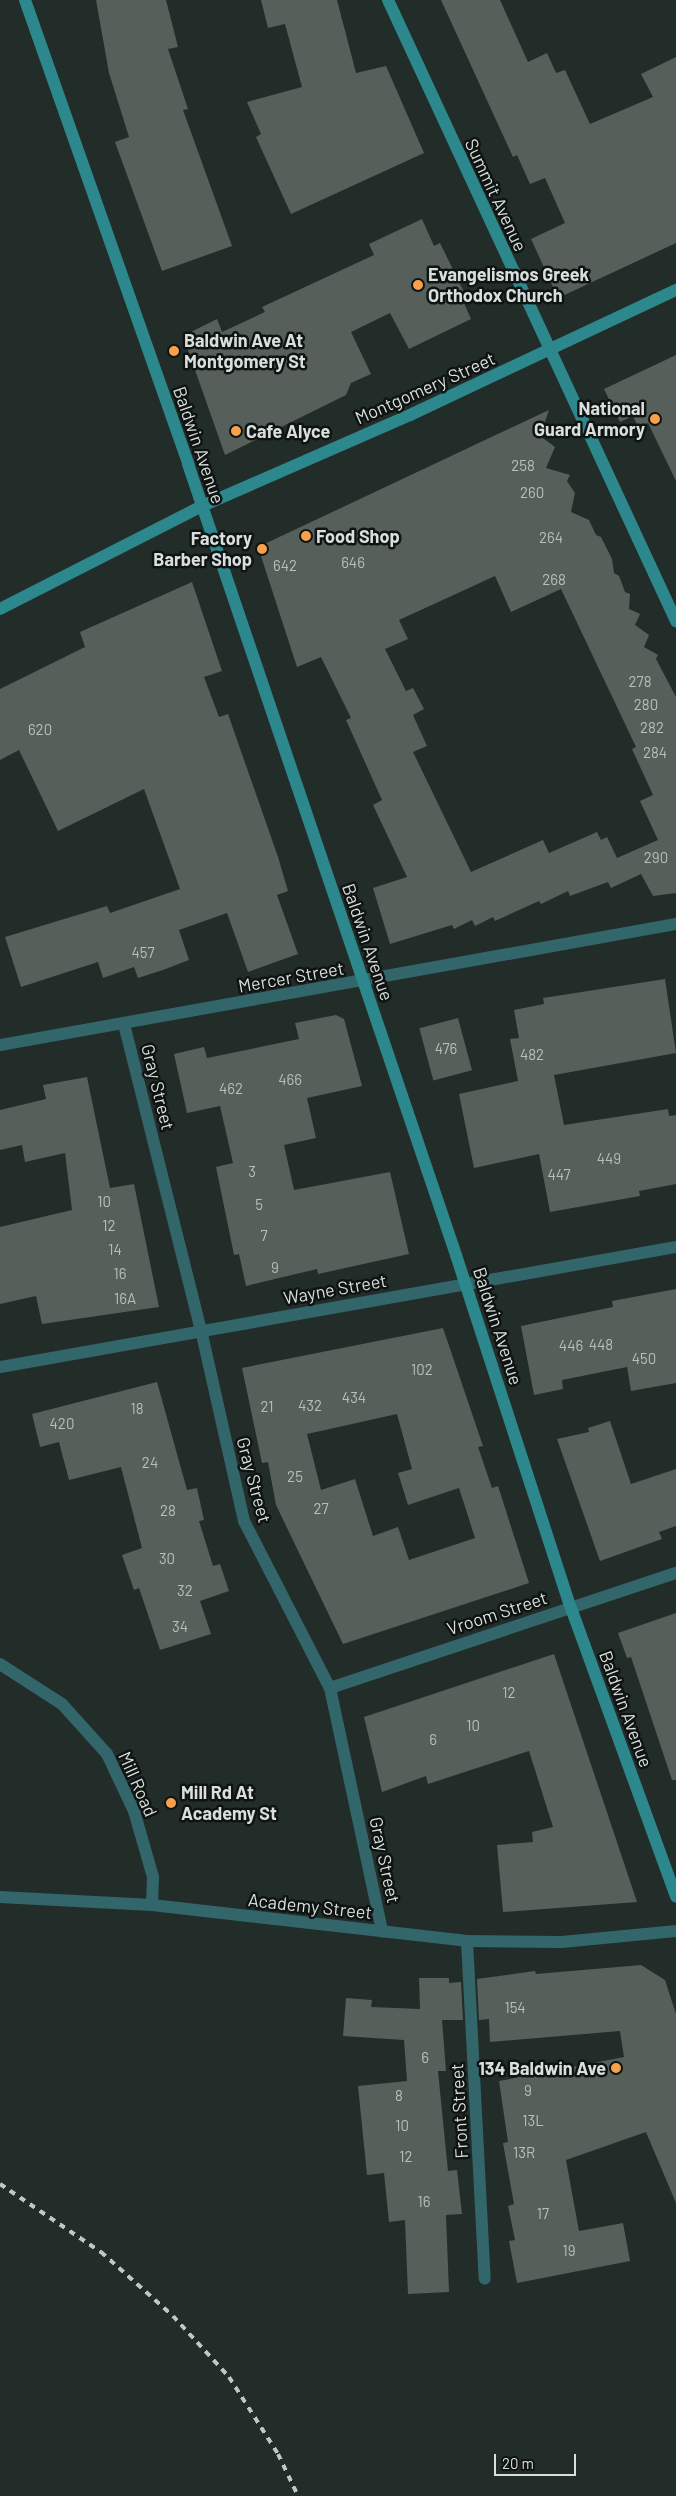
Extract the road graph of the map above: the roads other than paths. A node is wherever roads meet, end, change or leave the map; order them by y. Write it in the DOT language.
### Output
graph roads {
  1 [pos="24,0"];
  2 [pos="388,0"];
  3 [pos="676,290"];
  4 [pos="548,351"];
  5 [pos="202,506"];
  6 [pos="0,609"];
  7 [pos="676,621"];
  8 [pos="676,924"];
  9 [pos="363,982"];
  10 [pos="124,1024"];
  11 [pos="0,1045"];
  12 [pos="676,1247"];
  13 [pos="466,1285"];
  14 [pos="201,1330"];
  15 [pos="0,1368"];
  16 [pos="676,1573"];
  17 [pos="571,1608"];
  18 [pos="0,1664"];
  19 [pos="330,1688"];
  20 [pos="676,1896"];
  21 [pos="0,1898"];
  22 [pos="152,1906"];
  23 [pos="676,1931"];
  24 [pos="382,1932"];
  25 [pos="467,1941"];
  26 [pos="485,2279"];
  1 -- 5 [label="street, Baldwin Avenue"];
  2 -- 4 [label="street, Summit Avenue"];
  3 -- 4 [label="street, Montgomery Street"];
  4 -- 5 [label="street, Montgomery Street"];
  4 -- 7 [label="street, Summit Avenue"];
  5 -- 6 [label="street, Montgomery Street"];
  5 -- 9 [label="street, Baldwin Avenue"];
  8 -- 9 [label="street, Mercer Street"];
  9 -- 10 [label="street, Mercer Street"];
  9 -- 13 [label="street, Baldwin Avenue"];
  10 -- 11 [label="street, Mercer Street"];
  10 -- 14 [label="street, Gray Street"];
  12 -- 13 [label="street, Wayne Street"];
  13 -- 14 [label="street, Wayne Street"];
  13 -- 17 [label="street, Baldwin Avenue"];
  14 -- 15 [label="street, Wayne Street"];
  14 -- 19 [label="street, Gray Street"];
  16 -- 17 [label="street, Vroom Street"];
  17 -- 19 [label="street, Vroom Street"];
  17 -- 20 [label="street, Baldwin Avenue"];
  18 -- 22 [label="street, Mill Road"];
  19 -- 24 [label="street, Gray Street"];
  21 -- 22 [label="street, Academy Street"];
  22 -- 24 [label="street, Academy Street"];
  23 -- 25 [label="street, Academy Street"];
  24 -- 25 [label="street, Academy Street"];
  25 -- 26 [label="street, Front Street"];
}
